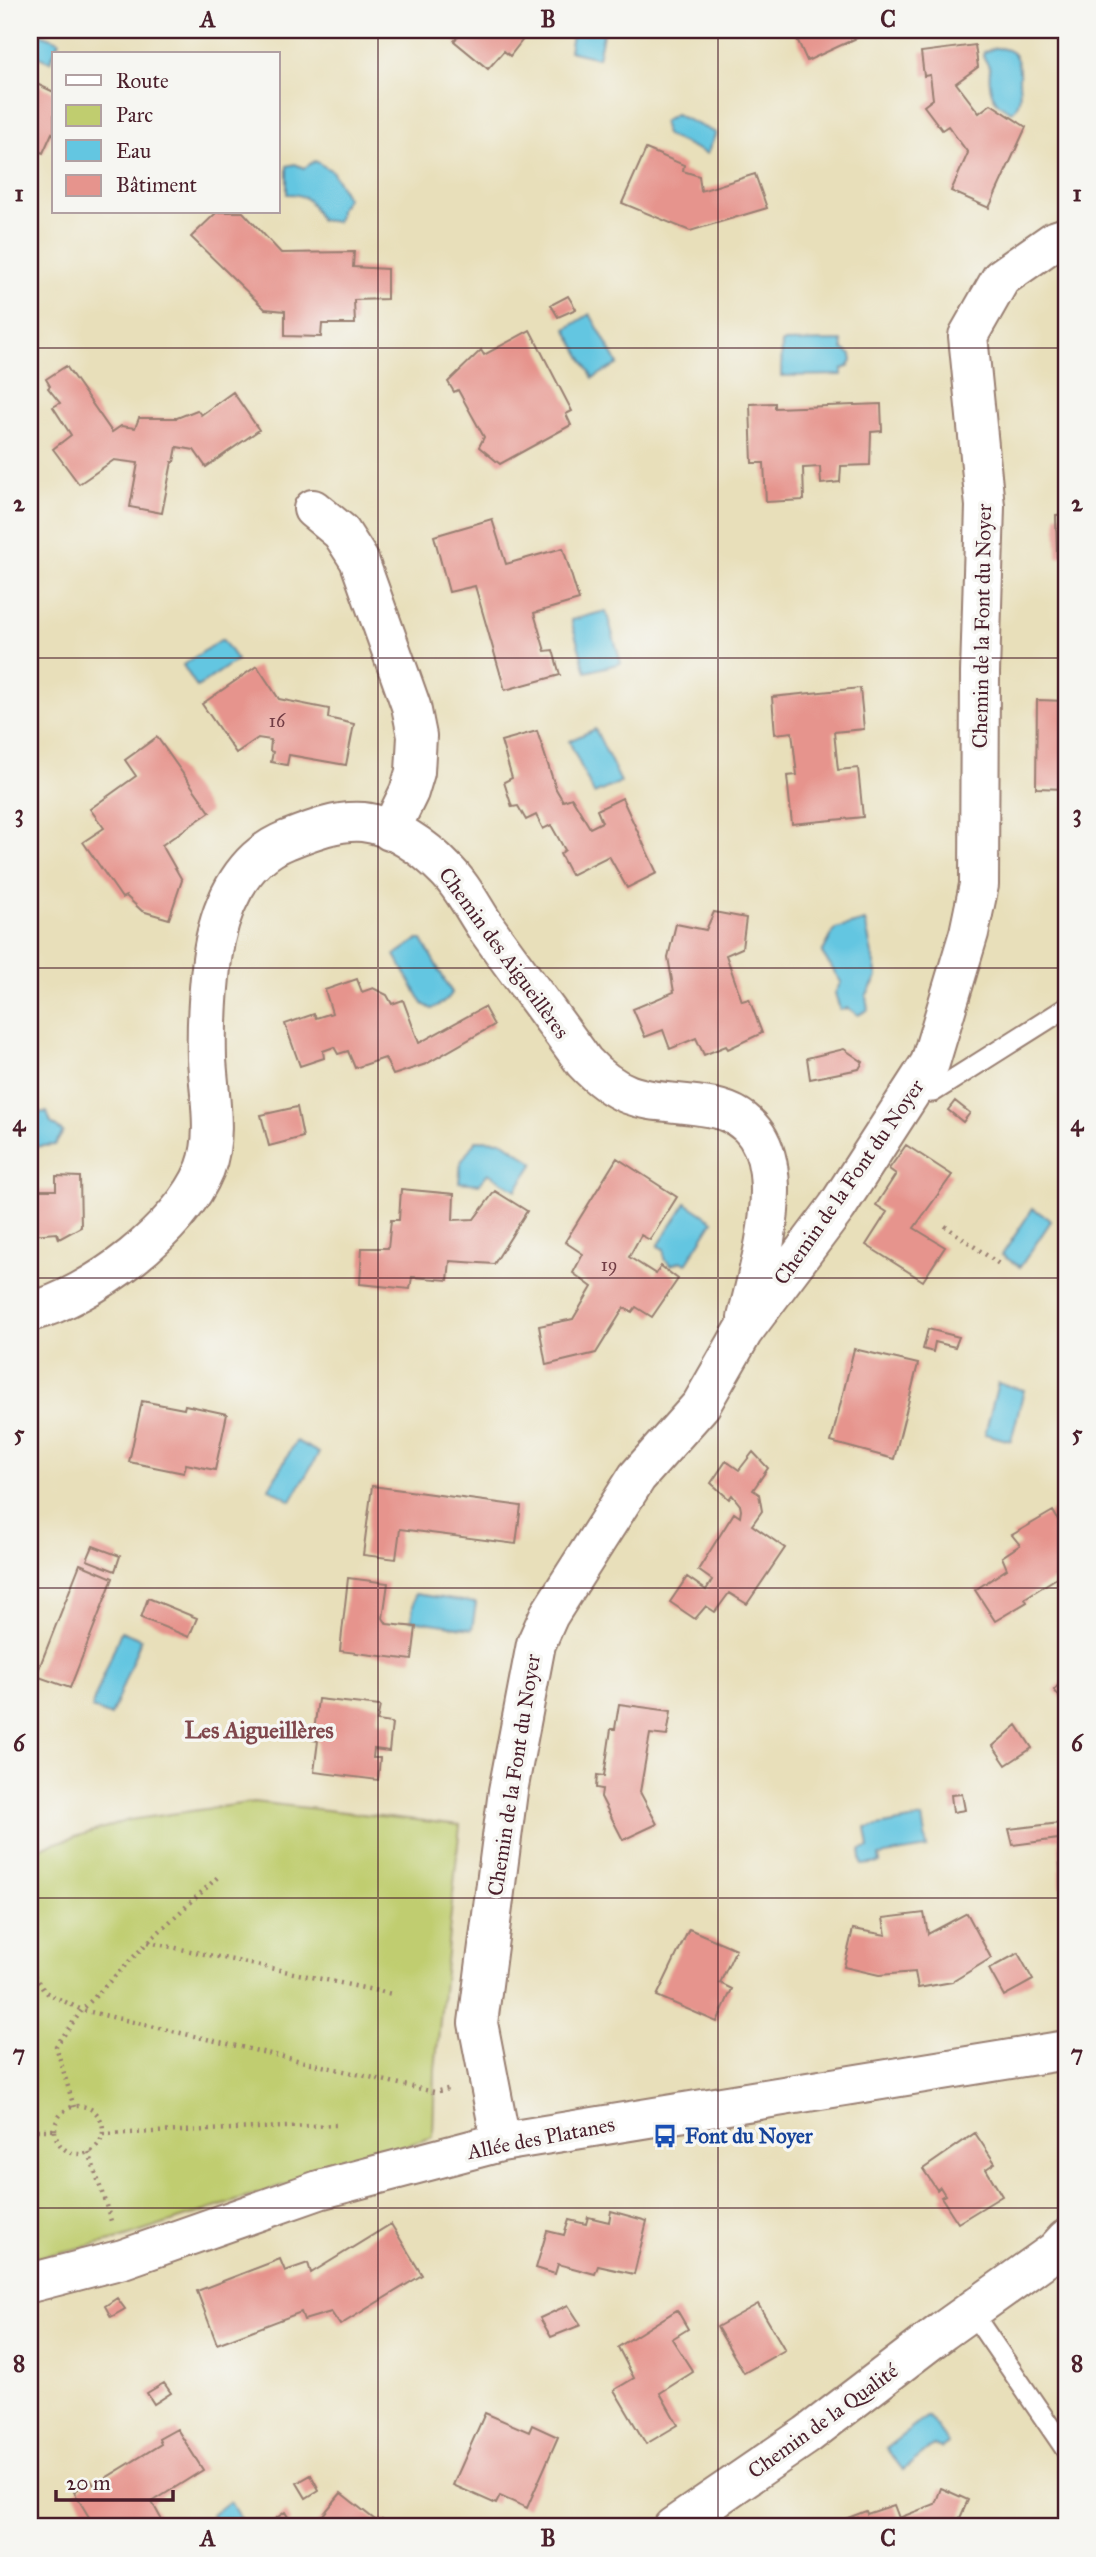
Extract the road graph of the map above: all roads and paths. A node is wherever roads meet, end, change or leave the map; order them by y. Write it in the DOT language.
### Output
graph roads {
  1 [pos="1066,237"];
  2 [pos="313,509"];
  3 [pos="390,831"];
  4 [pos="1066,1008"];
  5 [pos="911,1093"];
  6 [pos="945,1226"];
  7 [pos="999,1264"];
  8 [pos="30,1312"];
  9 [pos="743,1332"];
  10 [pos="220,1875"];
  11 [pos="148,1942"];
  12 [pos="30,1970"];
  13 [pos="392,1994"];
  14 [pos="82,2010"];
  15 [pos="1066,2050"];
  16 [pos="490,2078"];
  17 [pos="74,2107"];
  18 [pos="337,2125"];
  19 [pos="30,2130"];
  20 [pos="55,2130"];
  21 [pos="103,2134"];
  22 [pos="501,2142"];
  23 [pos="89,2151"];
  24 [pos="1066,2239"];
  25 [pos="123,2259"];
  26 [pos="30,2283"];
  27 [pos="971,2311"];
  28 [pos="1066,2450"];
  29 [pos="673,2527"];
  1 -- 5 [label="street, Chemin de la Font du Noyer"];
  2 -- 3 [label="street"];
  3 -- 8 [label="street, Chemin des Aigueillères"];
  3 -- 9 [label="street, Chemin des Aigueillères"];
  4 -- 5 [label="lane"];
  5 -- 9 [label="street, Chemin de la Font du Noyer"];
  6 -- 7 [label="path"];
  9 -- 16 [label="street, Chemin de la Font du Noyer"];
  10 -- 11 [label="path"];
  11 -- 13 [label="path"];
  11 -- 14 [label="path"];
  12 -- 14 [label="path"];
  14 -- 16 [label="path"];
  14 -- 17 [label="path"];
  15 -- 22 [label="street, Allée des Platanes"];
  16 -- 22 [label="street, Chemin de la Font du Noyer"];
  17 -- 20 [label="path"];
  17 -- 21 [label="path"];
  18 -- 21 [label="path"];
  19 -- 20 [label="path"];
  20 -- 23 [label="path"];
  21 -- 23 [label="path"];
  22 -- 25 [label="street, Allée des Platanes"];
  23 -- 25 [label="path"];
  24 -- 27 [label="street, Chemin de la Qualité"];
  25 -- 26 [label="street, Allée des Platanes"];
  27 -- 28 [label="lane"];
  27 -- 29 [label="street, Chemin de la Qualité"];
}
